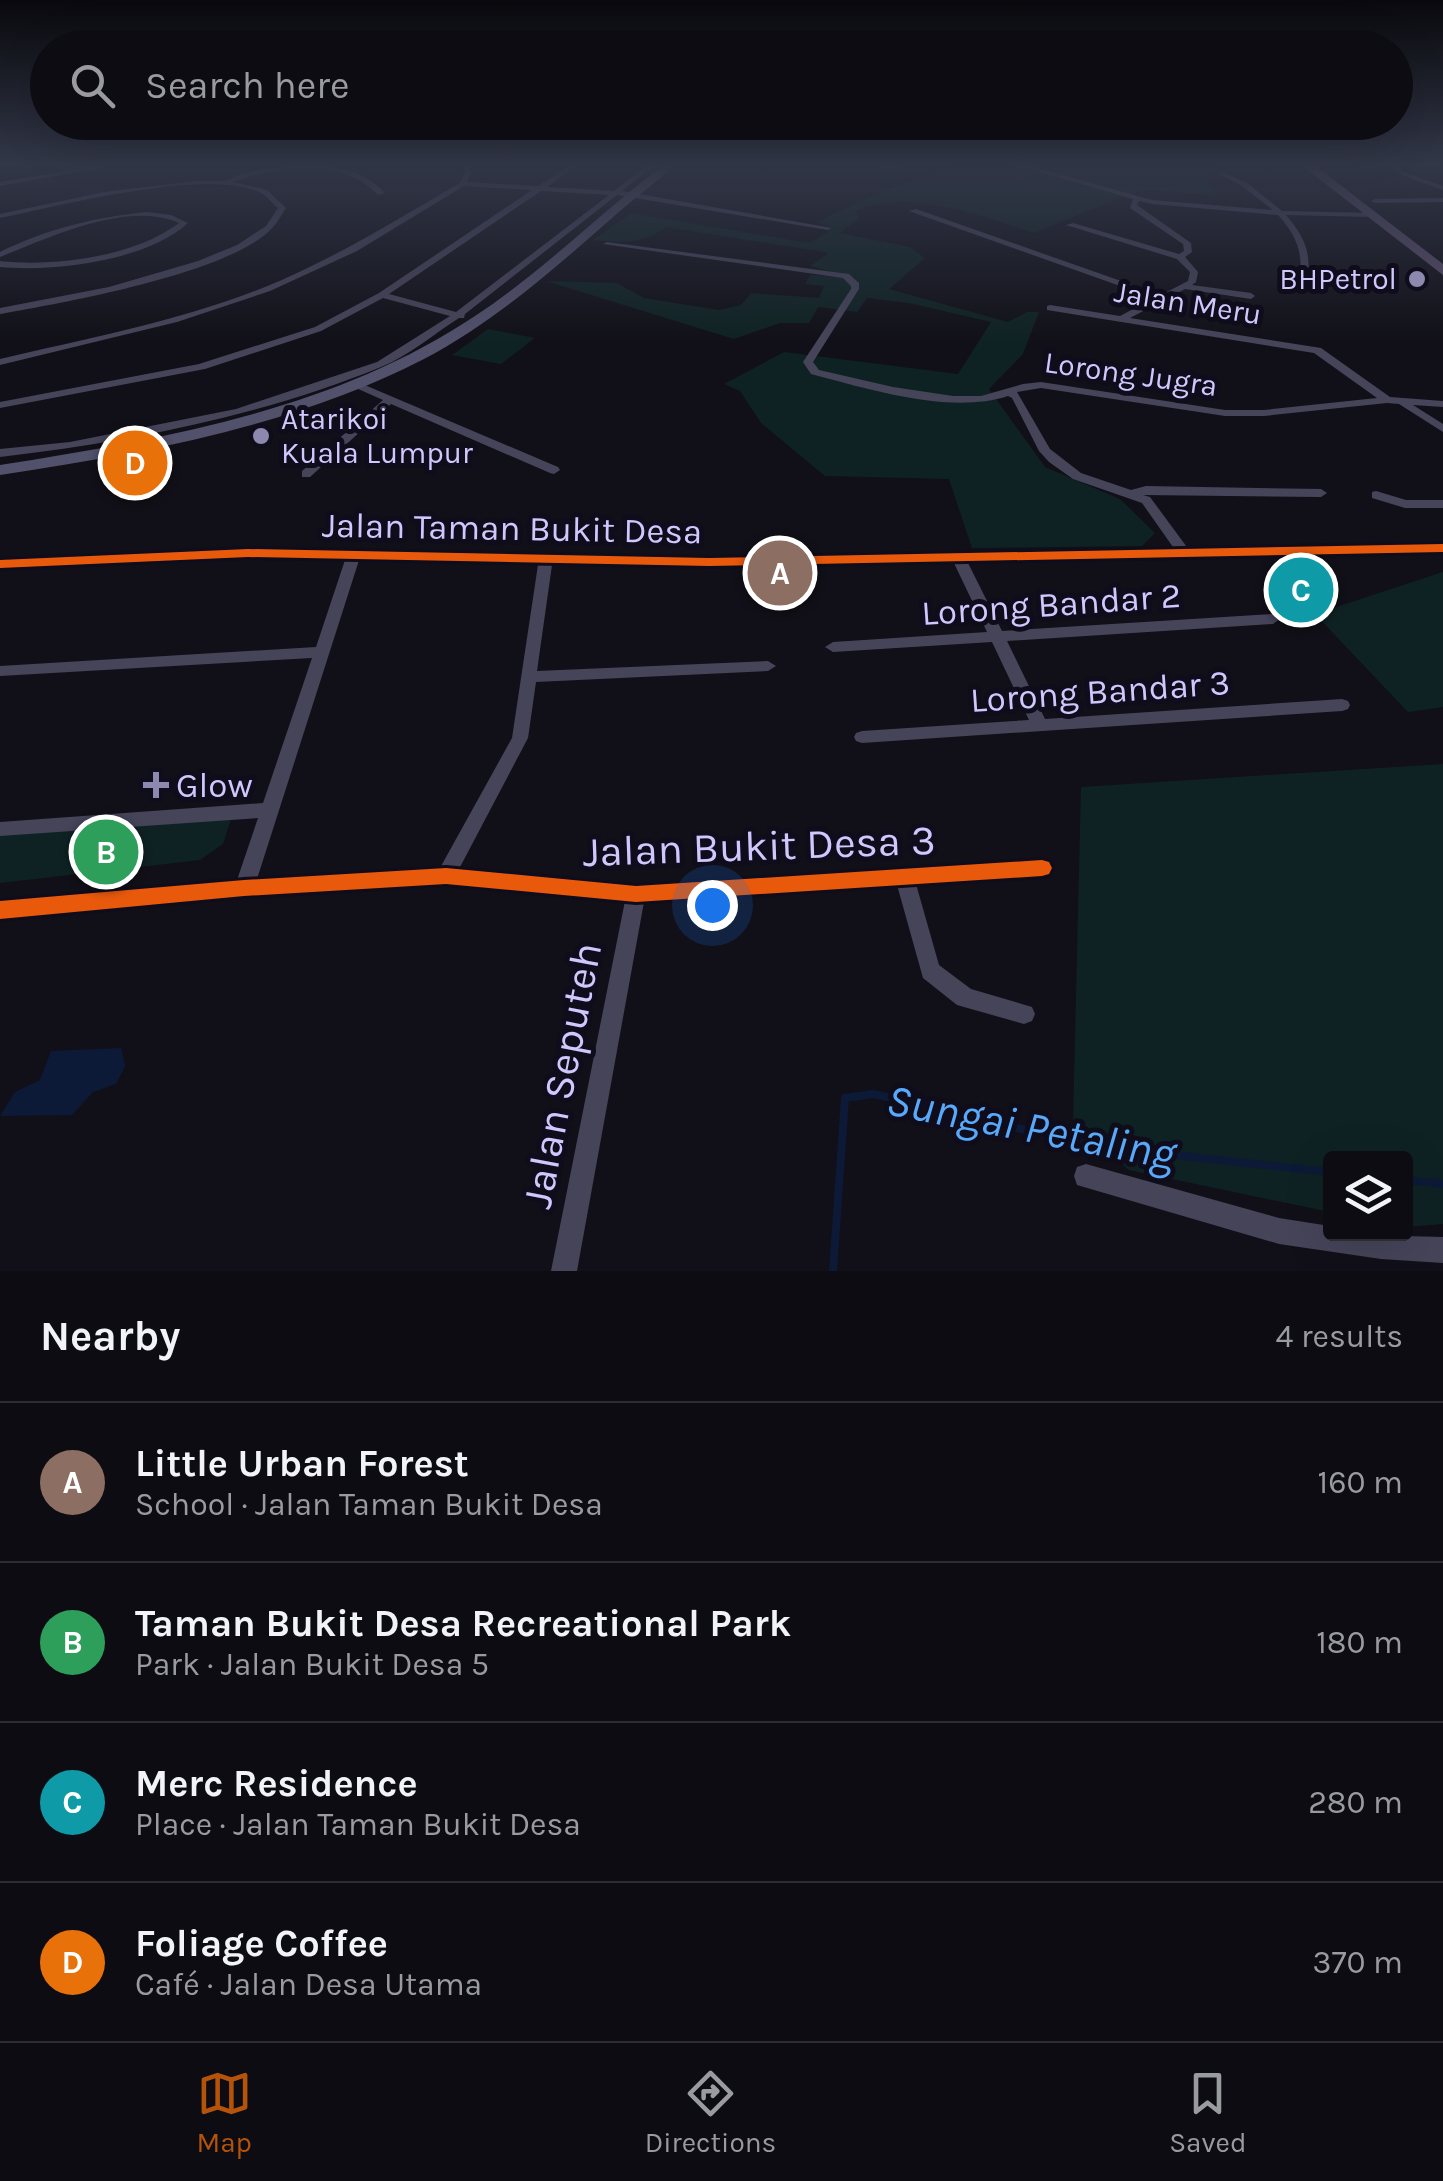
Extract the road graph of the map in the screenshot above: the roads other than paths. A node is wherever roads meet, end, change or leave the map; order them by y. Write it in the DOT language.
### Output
graph roads {
  1 [pos="98,223"];
  2 [pos="183,223"];
  3 [pos="275,223"];
  4 [pos="397,223"];
  5 [pos="489,223"];
  6 [pos="584,223"];
  7 [pos="591,223"];
  8 [pos="800,223"];
  9 [pos="948,223"];
  10 [pos="1158,223"];
  11 [pos="1286,223"];
  12 [pos="1391,223"];
  13 [pos="1397,223"];
  14 [pos="1070,225"];
  15 [pos="828,228"];
  16 [pos="607,244"];
  17 [pos="1443,254"];
  18 [pos="0,255"];
  19 [pos="1180,256"];
  20 [pos="0,264"];
  21 [pos="1443,271"];
  22 [pos="1304,276"];
  23 [pos="1186,287"];
  24 [pos="382,295"];
  25 [pos="1251,296"];
  26 [pos="1162,298"];
  27 [pos="1050,308"];
  28 [pos="0,311"];
  29 [pos="458,316"];
  30 [pos="1124,317"];
  31 [pos="479,321"];
  32 [pos="0,362"];
  33 [pos="360,386"];
  34 [pos="1008,391"];
  35 [pos="390,398"];
  36 [pos="1393,400"];
  37 [pos="1443,404"];
  38 [pos="0,405"];
  39 [pos="1443,429"];
  40 [pos="0,453"];
  41 [pos="0,470"];
  42 [pos="554,470"];
  43 [pos="306,474"];
  44 [pos="1321,493"];
  45 [pos="1135,494"];
  46 [pos="1376,495"];
  47 [pos="1443,504"];
  48 [pos="1443,548"];
  49 [pos="354,554"];
  50 [pos="1186,554"];
  51 [pos="546,558"];
  52 [pos="959,559"];
  53 [pos="0,564"];
  54 [pos="1272,619"];
  55 [pos="998,638"];
  56 [pos="833,647"];
  57 [pos="322,652"];
  58 [pos="768,666"];
  59 [pos="0,671"];
  60 [pos="529,677"];
  61 [pos="1342,705"];
  62 [pos="1040,725"];
  63 [pos="862,737"];
  64 [pos="270,810"];
  65 [pos="0,829"];
  66 [pos="1042,868"];
  67 [pos="446,876"];
  68 [pos="904,878"];
  69 [pos="244,888"];
  70 [pos="636,894"];
  71 [pos="0,910"];
  72 [pos="1024,1014"];
  73 [pos="1086,1176"];
  74 [pos="1443,1250"];
  75 [pos="564,1271"];
  1 -- 18 [label="street"];
  2 -- 20 [label="street"];
  3 -- 28 [label="street"];
  4 -- 32 [label="street"];
  5 -- 24 [label="street"];
  6 -- 29 [label="street"];
  7 -- 31 [label="street"];
  8 -- 15 [label="street"];
  9 -- 26 [label="street"];
  10 -- 19 [label="street"];
  11 -- 22 [label="street"];
  12 -- 21 [label="main road"];
  13 -- 17 [label="main road"];
  14 -- 19 [label="street"];
  16 -- 34 [label="street, Lorong Jugra"];
  19 -- 23 [label="street"];
  23 -- 25 [label="street"];
  23 -- 26 [label="street"];
  24 -- 29 [label="street"];
  24 -- 38 [label="street"];
  26 -- 30 [label="street"];
  27 -- 30 [label="street, Jalan Meru"];
  29 -- 31 [label="street"];
  29 -- 40 [label="street"];
  30 -- 36 [label="street, Jalan Meru"];
  31 -- 33 [label="street"];
  33 -- 35 [label="street"];
  33 -- 41 [label="street"];
  34 -- 36 [label="street, Lorong Jugra"];
  34 -- 45 [label="street"];
  35 -- 42 [label="street"];
  35 -- 43 [label="street"];
  36 -- 37 [label="street, Lorong Jugra"];
  36 -- 39 [label="street"];
  44 -- 45 [label="street"];
  45 -- 50 [label="street"];
  46 -- 47 [label="street"];
  48 -- 50 [label="street, Jalan Taman Bukit Desa"];
  49 -- 51 [label="street, Jalan Taman Bukit Desa"];
  49 -- 53 [label="street, Jalan Taman Bukit Desa"];
  49 -- 57 [label="street"];
  50 -- 52 [label="street, Jalan Taman Bukit Desa"];
  51 -- 52 [label="street, Jalan Taman Bukit Desa"];
  51 -- 60 [label="street"];
  52 -- 55 [label="street"];
  54 -- 55 [label="street, Lorong Bandar 2"];
  55 -- 56 [label="street, Lorong Bandar 2"];
  55 -- 62 [label="street"];
  57 -- 59 [label="street"];
  57 -- 64 [label="street"];
  58 -- 60 [label="street"];
  60 -- 67 [label="street"];
  61 -- 62 [label="street, Lorong Bandar 3"];
  62 -- 63 [label="street, Lorong Bandar 3"];
  64 -- 65 [label="street"];
  64 -- 69 [label="street"];
  66 -- 68 [label="street, Jalan Bukit Desa 3"];
  67 -- 69 [label="street, Jalan Bukit Desa 3"];
  67 -- 70 [label="street, Jalan Bukit Desa 3"];
  68 -- 70 [label="street, Jalan Bukit Desa 3"];
  68 -- 72 [label="street"];
  69 -- 71 [label="street, Jalan Bukit Desa 3"];
  70 -- 75 [label="street, Jalan Seputeh"];
  73 -- 74 [label="street"];
}
